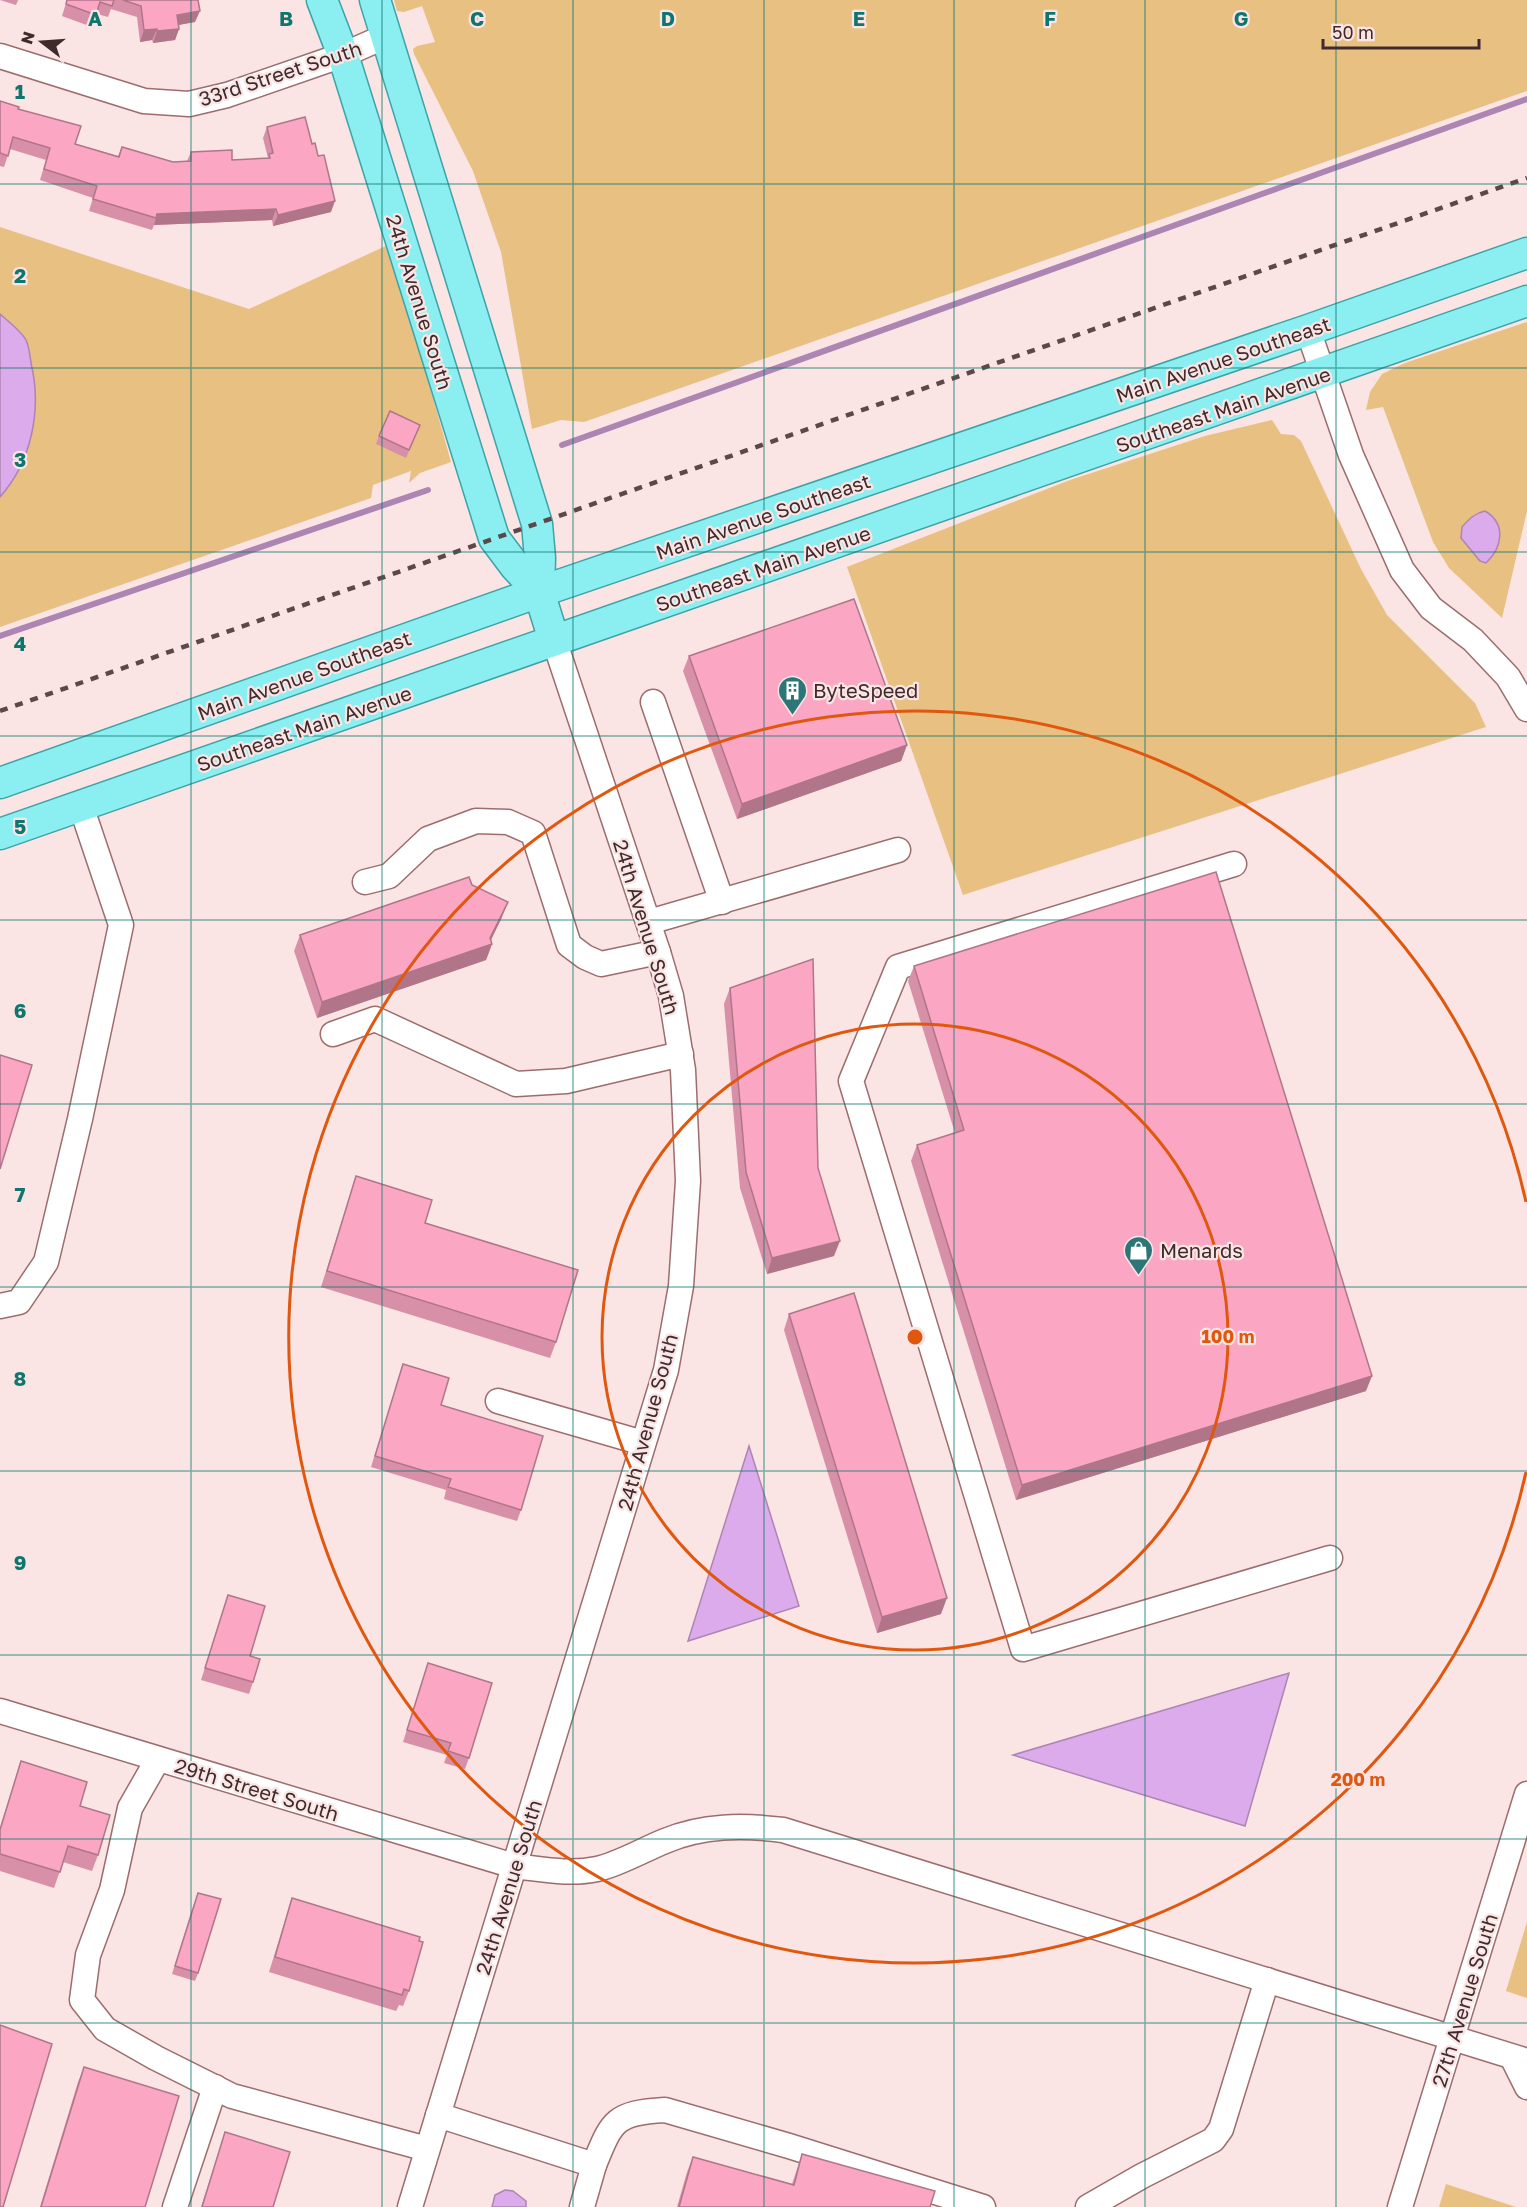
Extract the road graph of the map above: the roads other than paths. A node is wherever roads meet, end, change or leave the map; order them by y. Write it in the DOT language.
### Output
graph roads {
  1 [pos="322,0"];
  2 [pos="375,0"];
  3 [pos="386,36"];
  4 [pos="343,55"];
  5 [pos="0,56"];
  6 [pos="1527,254"];
  7 [pos="1527,301"];
  8 [pos="1308,330"];
  9 [pos="1323,374"];
  10 [pos="540,592"];
  11 [pos="554,640"];
  12 [pos="653,702"];
  13 [pos="1527,709"];
  14 [pos="0,783"];
  15 [pos="81,806"];
  16 [pos="0,834"];
  17 [pos="898,850"];
  18 [pos="1234,864"];
  19 [pos="365,882"];
  20 [pos="722,902"];
  21 [pos="649,922"];
  22 [pos="658,952"];
  23 [pos="333,1034"];
  24 [pos="681,1053"];
  25 [pos="0,1306"];
  26 [pos="498,1401"];
  27 [pos="643,1443"];
  28 [pos="1330,1558"];
  29 [pos="0,1711"];
  30 [pos="158,1759"];
  31 [pos="1527,1794"];
  32 [pos="514,1866"];
  33 [pos="1267,1980"];
  34 [pos="1452,2038"];
  35 [pos="1520,2059"];
  36 [pos="215,2087"];
  37 [pos="1527,2087"];
  38 [pos="438,2115"];
  39 [pos="427,2149"];
  40 [pos="594,2166"];
  41 [pos="175,2207"];
  42 [pos="410,2207"];
  43 [pos="582,2207"];
  44 [pos="983,2207"];
  45 [pos="1088,2207"];
  46 [pos="1400,2207"];
  1 -- 4 [label="main road, 24th Avenue South"];
  2 -- 3 [label="main road, 24th Avenue South"];
  3 -- 4 [label="street, 33rd Street South"];
  3 -- 10 [label="main road, 24th Avenue South"];
  4 -- 5 [label="street, 33rd Street South"];
  4 -- 10 [label="main road, 24th Avenue South"];
  6 -- 8 [label="main road, Main Avenue Southeast"];
  7 -- 9 [label="main road, Southeast Main Avenue"];
  8 -- 9 [label="street"];
  8 -- 10 [label="main road, Main Avenue Southeast"];
  9 -- 11 [label="main road, Southeast Main Avenue"];
  9 -- 13 [label="street"];
  10 -- 11 [label="main road, 24th Avenue South"];
  10 -- 14 [label="main road, Main Avenue Southeast"];
  11 -- 15 [label="main road, Southeast Main Avenue"];
  11 -- 21 [label="street, 24th Avenue South"];
  12 -- 20 [label="street"];
  15 -- 16 [label="main road, Southeast Main Avenue"];
  15 -- 25 [label="street"];
  17 -- 20 [label="street"];
  18 -- 28 [label="street"];
  19 -- 22 [label="street"];
  20 -- 21 [label="street"];
  21 -- 22 [label="street, 24th Avenue South"];
  22 -- 24 [label="street, 24th Avenue South"];
  23 -- 24 [label="street"];
  24 -- 27 [label="street, 24th Avenue South"];
  26 -- 27 [label="street"];
  27 -- 32 [label="street, 24th Avenue South"];
  29 -- 30 [label="street, 29th Street South"];
  30 -- 32 [label="street, 29th Street South"];
  30 -- 36 [label="street"];
  31 -- 34 [label="street, 27th Avenue South"];
  32 -- 33 [label="street, 29th Street South"];
  32 -- 38 [label="street, 24th Avenue South"];
  33 -- 34 [label="street, 29th Street South"];
  33 -- 45 [label="street"];
  34 -- 35 [label="street, 29th Street South"];
  34 -- 46 [label="street, 27th Avenue South"];
  35 -- 37 [label="street"];
  36 -- 39 [label="street"];
  36 -- 41 [label="street"];
  38 -- 39 [label="street, 24th Avenue South"];
  38 -- 40 [label="street"];
  39 -- 42 [label="street, 24th Avenue South"];
  40 -- 43 [label="street"];
  40 -- 44 [label="street"];
}
